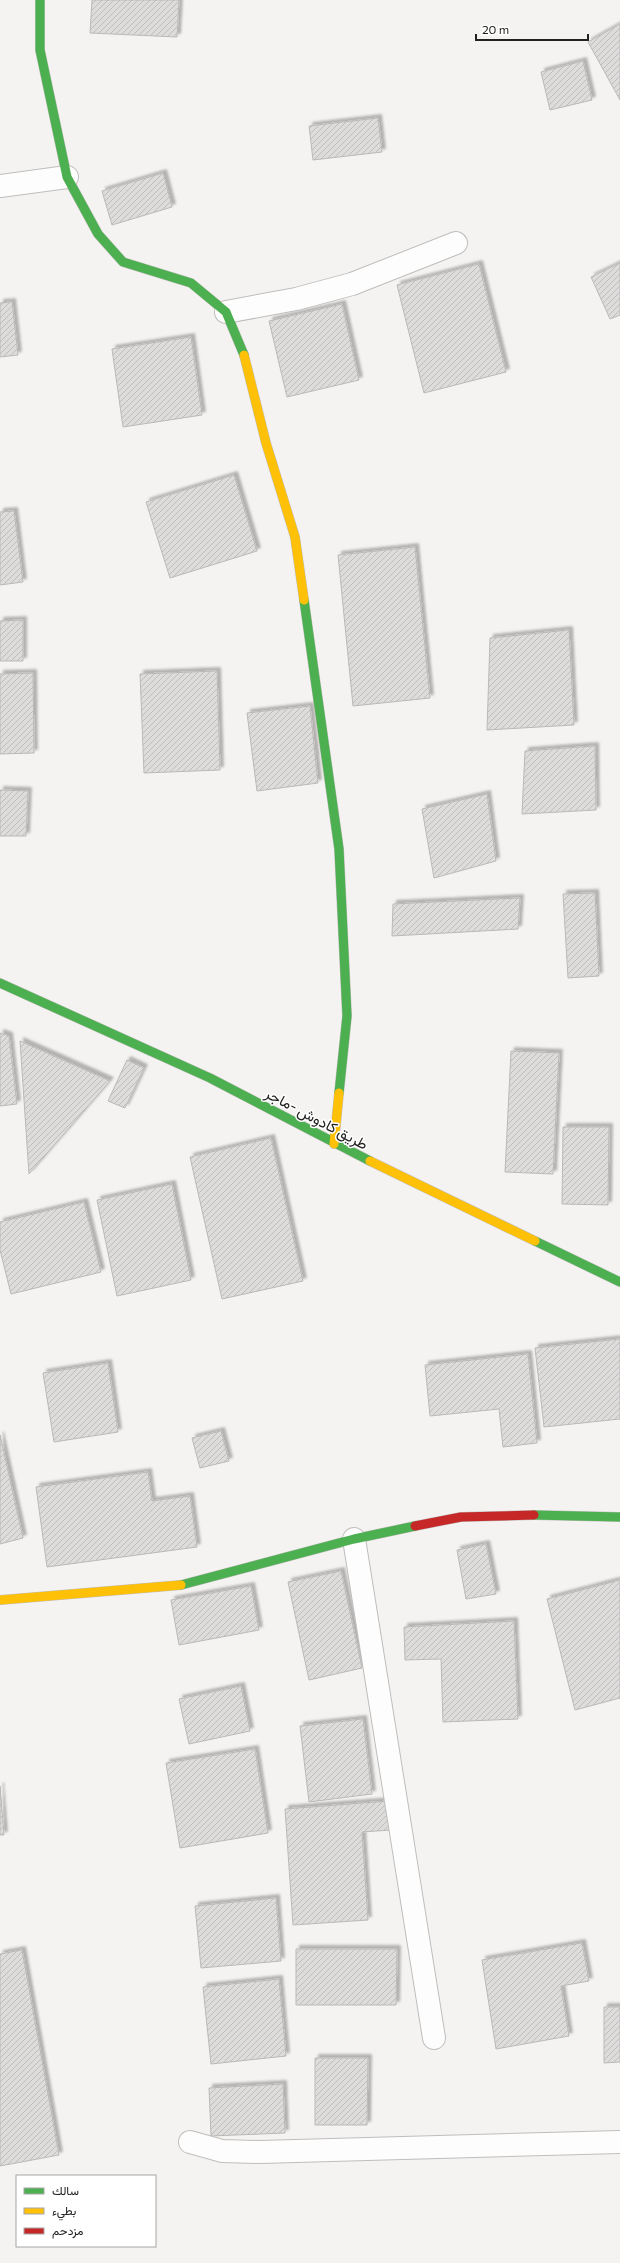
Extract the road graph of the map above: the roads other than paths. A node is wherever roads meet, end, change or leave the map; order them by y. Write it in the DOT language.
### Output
graph roads {
  1 [pos="40,0"];
  2 [pos="67,177"];
  3 [pos="0,186"];
  4 [pos="456,243"];
  5 [pos="226,312"];
  6 [pos="0,983"];
  7 [pos="334,1144"];
  8 [pos="620,1282"];
  9 [pos="620,1517"];
  10 [pos="354,1539"];
  11 [pos="0,1600"];
  12 [pos="434,2038"];
  13 [pos="190,2142"];
  14 [pos="620,2142"];
  1 -- 2 [label="main road"];
  2 -- 3 [label="street"];
  2 -- 5 [label="main road"];
  4 -- 5 [label="street"];
  5 -- 7 [label="main road"];
  6 -- 7 [label="main road, طريق كادوش -ماجر"];
  7 -- 8 [label="main road, طريق كادوش -ماجر"];
  9 -- 10 [label="main road"];
  10 -- 11 [label="main road"];
  10 -- 12 [label="street"];
  13 -- 14 [label="street"];
}
